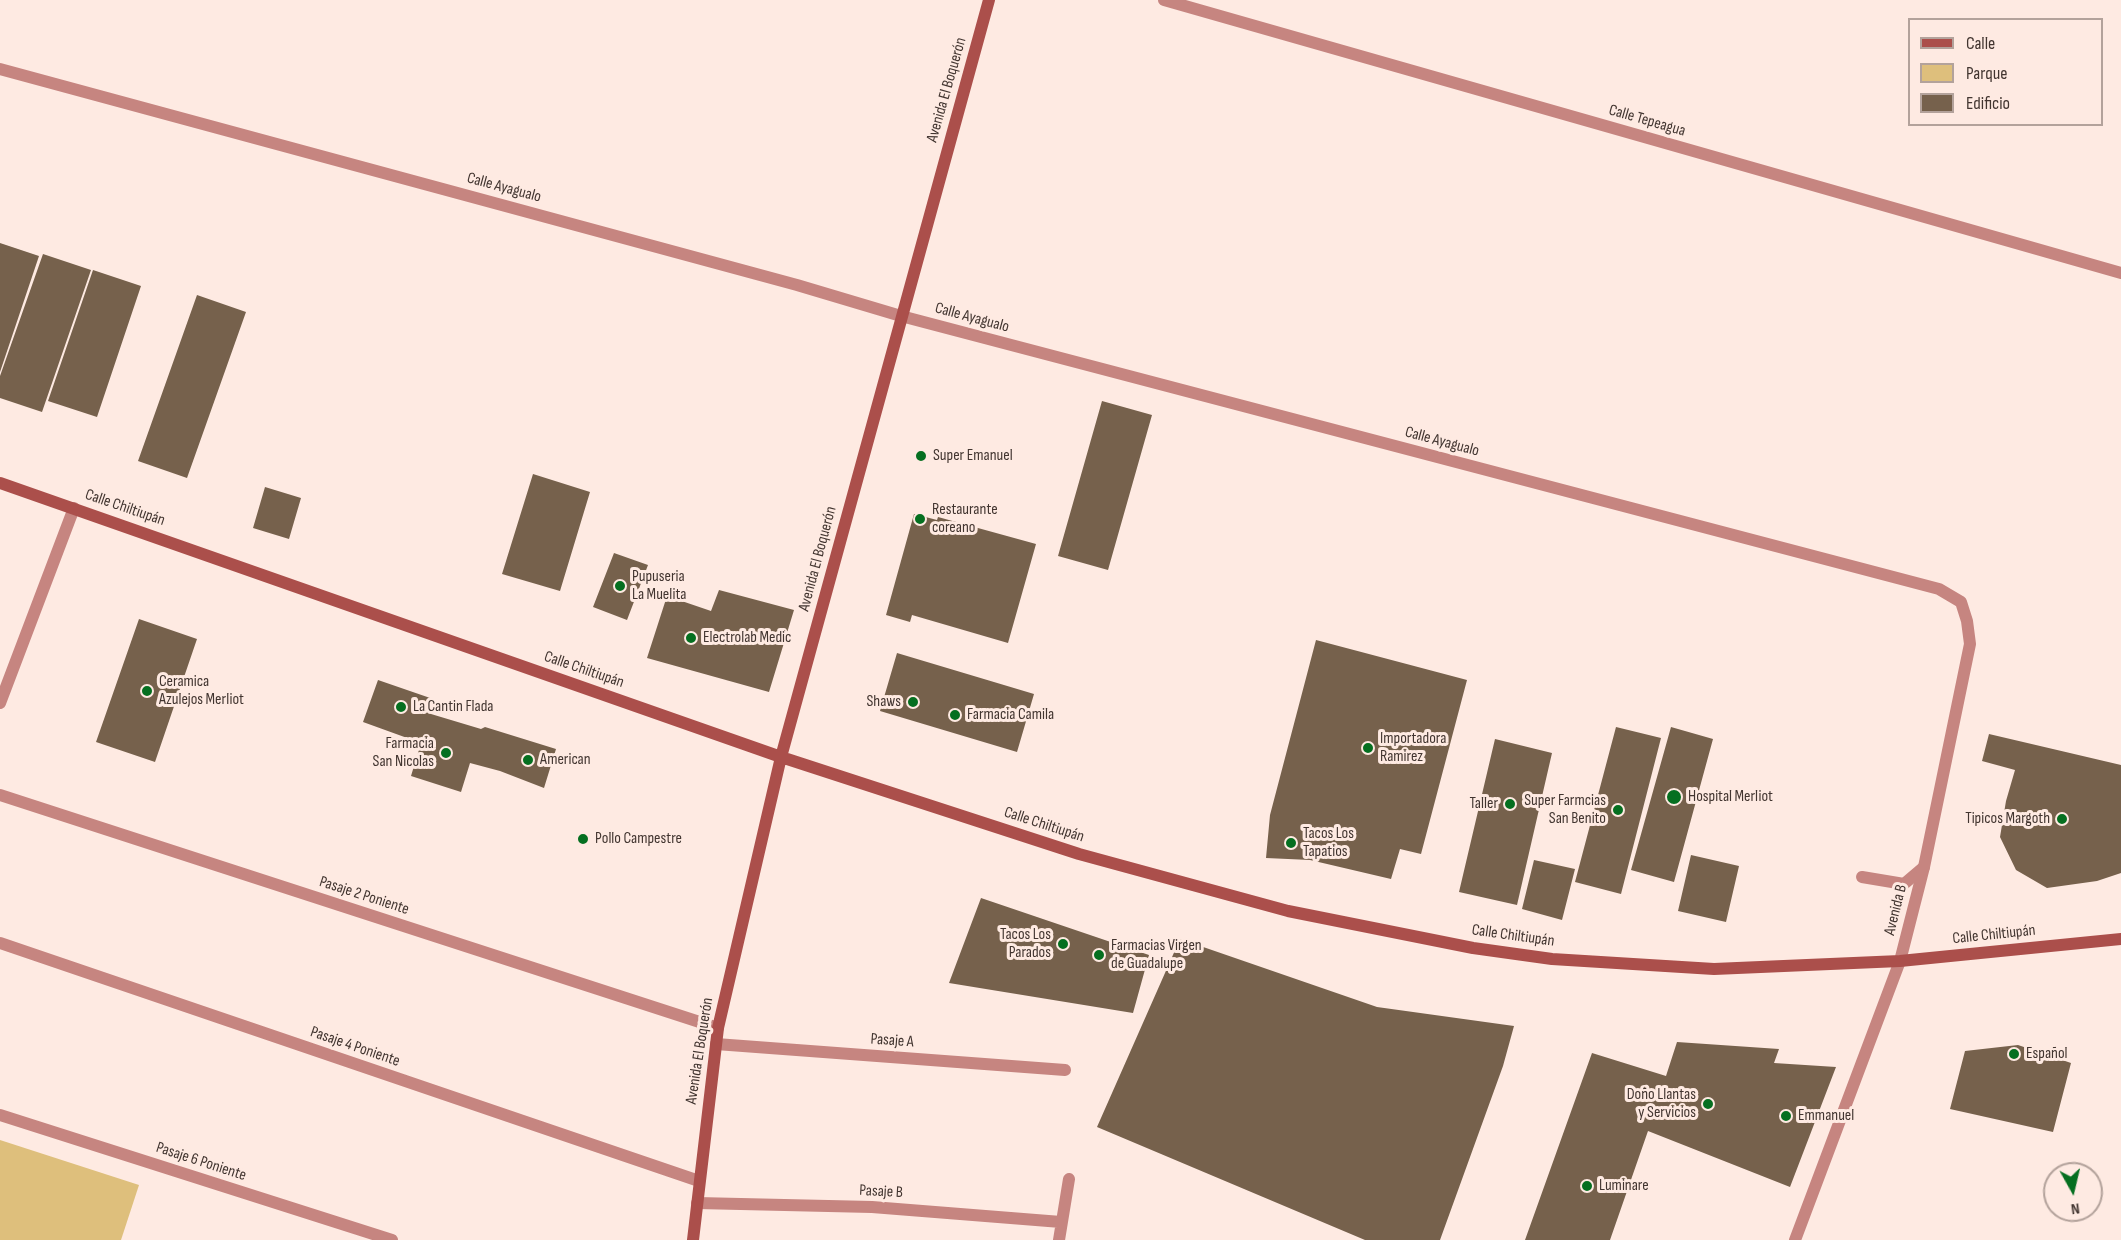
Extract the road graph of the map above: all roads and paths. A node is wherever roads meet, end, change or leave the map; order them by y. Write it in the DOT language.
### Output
graph roads {
  1 [pos="989,0"];
  2 [pos="1164,0"];
  3 [pos="0,69"];
  4 [pos="2121,273"];
  5 [pos="901,316"];
  6 [pos="0,483"];
  7 [pos="74,508"];
  8 [pos="1939,589"];
  9 [pos="0,703"];
  10 [pos="781,757"];
  11 [pos="0,795"];
  12 [pos="1924,867"];
  13 [pos="1862,877"];
  14 [pos="2121,939"];
  15 [pos="0,943"];
  16 [pos="1900,961"];
  17 [pos="718,1028"];
  18 [pos="716,1044"];
  19 [pos="1065,1070"];
  20 [pos="0,1115"];
  21 [pos="1069,1179"];
  22 [pos="699,1181"];
  23 [pos="697,1203"];
  24 [pos="1061,1222"];
  25 [pos="392,1240"];
  26 [pos="693,1240"];
  27 [pos="1059,1240"];
  28 [pos="1796,1240"];
  1 -- 5 [label="main road, Avenida El Boquerón"];
  2 -- 4 [label="street, Calle Tepeagua"];
  3 -- 5 [label="street, Calle Ayagualo"];
  5 -- 8 [label="street, Calle Ayagualo"];
  5 -- 10 [label="main road, Avenida El Boquerón"];
  6 -- 7 [label="main road, Calle Chiltiupán"];
  7 -- 9 [label="street"];
  7 -- 10 [label="main road, Calle Chiltiupán"];
  8 -- 12 [label="street, Avenida B"];
  10 -- 16 [label="main road, Calle Chiltiupán"];
  10 -- 17 [label="main road, Avenida El Boquerón"];
  11 -- 17 [label="street, Pasaje 2 Poniente"];
  12 -- 13 [label="street"];
  12 -- 16 [label="street, Avenida B"];
  14 -- 16 [label="main road, Calle Chiltiupán"];
  15 -- 22 [label="street, Pasaje 4 Poniente"];
  16 -- 28 [label="street, Avenida B"];
  17 -- 18 [label="main road, Avenida El Boquerón"];
  18 -- 19 [label="street, Pasaje A"];
  18 -- 22 [label="main road, Avenida El Boquerón"];
  20 -- 25 [label="street, Pasaje 6 Poniente"];
  21 -- 24 [label="street"];
  22 -- 23 [label="main road, Avenida El Boquerón"];
  23 -- 24 [label="street, Pasaje B"];
  23 -- 26 [label="main road, Avenida El Boquerón"];
  24 -- 27 [label="street"];
}
